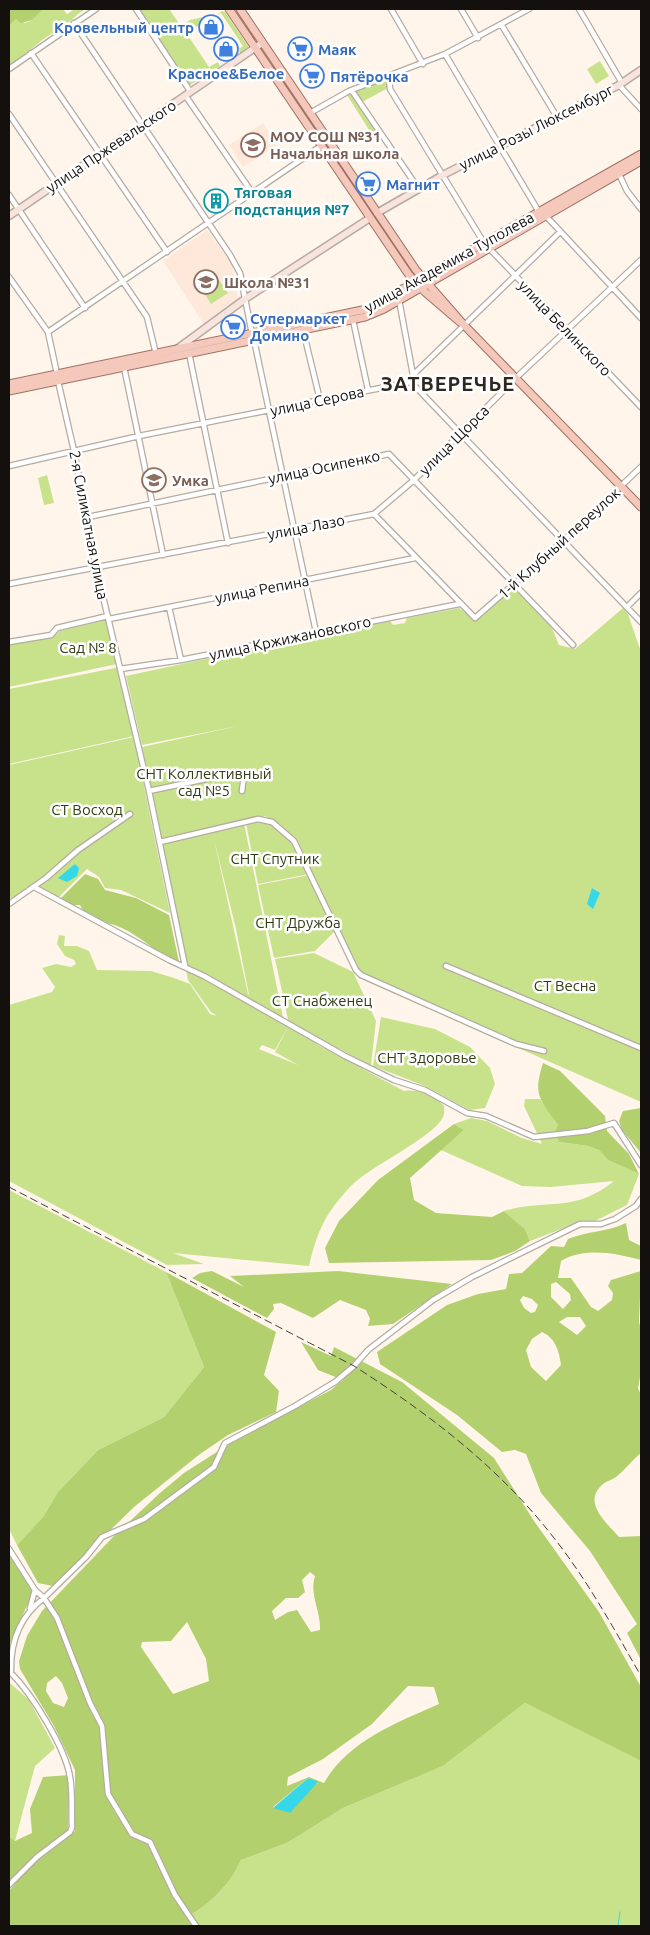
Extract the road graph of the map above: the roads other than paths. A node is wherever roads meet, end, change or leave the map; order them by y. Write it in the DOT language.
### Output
graph roads {
  1 [pos="96,9"];
  2 [pos="136,9"];
  3 [pos="229,9"];
  4 [pos="240,9"];
  5 [pos="391,9"];
  6 [pos="461,9"];
  7 [pos="529,9"];
  8 [pos="579,9"];
  9 [pos="519,11"];
  10 [pos="74,23"];
  11 [pos="501,24"];
  12 [pos="478,38"];
  13 [pos="262,43"];
  14 [pos="255,48"];
  15 [pos="31,53"];
  16 [pos="445,54"];
  17 [pos="423,64"];
  18 [pos="9,69"];
  19 [pos="641,70"];
  20 [pos="389,76"];
  21 [pos="621,84"];
  22 [pos="352,91"];
  23 [pos="188,93"];
  24 [pos="641,109"];
  25 [pos="309,113"];
  26 [pos="9,114"];
  27 [pos="557,117"];
  28 [pos="143,124"];
  29 [pos="500,145"];
  30 [pos="322,146"];
  31 [pos="100,154"];
  32 [pos="641,154"];
  33 [pos="641,161"];
  34 [pos="619,174"];
  35 [pos="443,175"];
  36 [pos="57,183"];
  37 [pos="418,188"];
  38 [pos="253,194"];
  39 [pos="9,195"];
  40 [pos="18,209"];
  41 [pos="641,209"];
  42 [pos="377,213"];
  43 [pos="542,214"];
  44 [pos="9,216"];
  45 [pos="370,218"];
  46 [pos="208,224"];
  47 [pos="560,232"];
  48 [pos="487,245"];
  49 [pos="167,252"];
  50 [pos="641,260"];
  51 [pos="9,276"];
  52 [pos="516,276"];
  53 [pos="426,280"];
  54 [pos="124,282"];
  55 [pos="418,285"];
  56 [pos="612,288"];
  57 [pos="245,299"];
  58 [pos="399,300"];
  59 [pos="85,308"];
  60 [pos="641,318"];
  61 [pos="353,320"];
  62 [pos="464,324"];
  63 [pos="568,329"];
  64 [pos="303,330"];
  65 [pos="48,332"];
  66 [pos="253,337"];
  67 [pos="175,353"];
  68 [pos="156,354"];
  69 [pos="189,354"];
  70 [pos="124,367"];
  71 [pos="413,375"];
  72 [pos="57,377"];
  73 [pos="517,377"];
  74 [pos="411,382"];
  75 [pos="9,384"];
  76 [pos="368,390"];
  77 [pos="9,391"];
  78 [pos="320,400"];
  79 [pos="641,407"];
  80 [pos="269,410"];
  81 [pos="203,424"];
  82 [pos="460,434"];
  83 [pos="139,436"];
  84 [pos="74,451"];
  85 [pos="9,466"];
  86 [pos="641,466"];
  87 [pos="283,476"];
  88 [pos="414,480"];
  89 [pos="621,486"];
  90 [pos="217,489"];
  91 [pos="152,503"];
  92 [pos="641,507"];
  93 [pos="374,514"];
  94 [pos="88,517"];
  95 [pos="294,528"];
  96 [pos="563,541"];
  97 [pos="228,542"];
  98 [pos="163,555"];
  99 [pos="415,558"];
  100 [pos="96,567"];
  101 [pos="305,581"];
  102 [pos="9,584"];
  103 [pos="513,584"];
  104 [pos="641,593"];
  105 [pos="459,604"];
  106 [pos="169,607"];
  107 [pos="627,607"];
  108 [pos="108,617"];
  109 [pos="641,622"];
  110 [pos="316,632"];
  111 [pos="9,642"];
  112 [pos="573,646"];
  113 [pos="181,660"];
  114 [pos="120,669"];
  115 [pos="148,791"];
  116 [pos="242,791"];
  117 [pos="130,814"];
  118 [pos="160,842"];
  119 [pos="34,887"];
  120 [pos="9,904"];
  121 [pos="185,966"];
  122 [pos="446,966"];
  123 [pos="641,1048"];
  124 [pos="544,1051"];
  125 [pos="641,1165"];
  126 [pos="641,1199"];
  127 [pos="9,1549"];
  128 [pos="35,1590"];
  129 [pos="44,1598"];
  130 [pos="30,1608"];
  131 [pos="9,1884"];
  132 [pos="196,1926"];
  1 -- 10 [label="street"];
  2 -- 23 [label="street"];
  3 -- 14 [label="main road"];
  4 -- 13 [label="main road"];
  5 -- 17 [label="street"];
  6 -- 12 [label="street"];
  7 -- 9 [label="street"];
  8 -- 21 [label="street"];
  9 -- 11 [label="street"];
  10 -- 15 [label="street"];
  10 -- 28 [label="street"];
  11 -- 12 [label="street"];
  11 -- 27 [label="street"];
  12 -- 16 [label="street"];
  13 -- 14 [label="street, улица Пржевальского"];
  13 -- 25 [label="main road"];
  14 -- 23 [label="street, улица Пржевальского"];
  14 -- 30 [label="main road"];
  15 -- 18 [label="street"];
  15 -- 31 [label="street"];
  16 -- 17 [label="street"];
  16 -- 29 [label="street"];
  17 -- 20 [label="street"];
  19 -- 21 [label="street, улица Розы Люксембург"];
  20 -- 22 [label="street"];
  20 -- 35 [label="street, улица Белинского"];
  21 -- 24 [label="street"];
  21 -- 27 [label="street, улица Розы Люксембург"];
  22 -- 25 [label="street"];
  22 -- 37 [label="street"];
  23 -- 28 [label="street, улица Пржевальского"];
  23 -- 38 [label="street"];
  25 -- 42 [label="main road"];
  26 -- 36 [label="street"];
  27 -- 29 [label="street, улица Розы Люксембург"];
  28 -- 31 [label="street, улица Пржевальского"];
  28 -- 46 [label="street"];
  29 -- 35 [label="street, улица Розы Люксембург"];
  29 -- 43 [label="street"];
  30 -- 38 [label="street"];
  30 -- 45 [label="main road"];
  31 -- 36 [label="street, улица Пржевальского"];
  31 -- 49 [label="street"];
  32 -- 43 [label="main road, улица Академика Туполева"];
  33 -- 34 [label="main road, улица Академика Туполева"];
  34 -- 41 [label="street"];
  34 -- 43 [label="main road, улица Академика Туполева"];
  35 -- 37 [label="street, улица Розы Люксембург"];
  35 -- 48 [label="street, улица Белинского"];
  36 -- 40 [label="street, улица Пржевальского"];
  36 -- 54 [label="street"];
  37 -- 42 [label="street, улица Розы Люксембург"];
  38 -- 46 [label="street"];
  39 -- 40 [label="street"];
  40 -- 44 [label="street, улица Пржевальского"];
  40 -- 59 [label="street"];
  42 -- 53 [label="main road"];
  43 -- 47 [label="street"];
  43 -- 48 [label="main road, улица Академика Туполева"];
  43 -- 48 [label="main road, улица Академика Туполева"];
  45 -- 55 [label="main road"];
  45 -- 57 [label="street"];
  46 -- 49 [label="street"];
  46 -- 57 [label="street"];
  47 -- 52 [label="street"];
  47 -- 56 [label="street"];
  48 -- 52 [label="street, улица Белинского"];
  48 -- 53 [label="main road, улица Академика Туполева"];
  49 -- 54 [label="street"];
  50 -- 56 [label="street, улица Щорса"];
  51 -- 65 [label="street, 2-я Силикатная улица"];
  52 -- 62 [label="street"];
  52 -- 63 [label="street, улица Белинского"];
  53 -- 55 [label="main road, улица Академика Туполева"];
  53 -- 62 [label="main road"];
  54 -- 59 [label="street"];
  54 -- 68 [label="street"];
  55 -- 58 [label="main road, улица Академика Туполева"];
  55 -- 62 [label="main road"];
  55 -- 66 [label="main road, улица Академика Туполева"];
  56 -- 60 [label="street"];
  56 -- 63 [label="street, улица Щорса"];
  57 -- 66 [label="street"];
  57 -- 67 [label="street"];
  58 -- 61 [label="main road, улица Академика Туполева"];
  58 -- 71 [label="street"];
  59 -- 65 [label="street"];
  61 -- 64 [label="main road, улица Академика Туполева"];
  61 -- 76 [label="street"];
  62 -- 71 [label="street"];
  62 -- 73 [label="main road"];
  63 -- 73 [label="street, улица Щорса"];
  63 -- 79 [label="street, улица Белинского"];
  64 -- 66 [label="main road, улица Академика Туполева"];
  64 -- 78 [label="street"];
  65 -- 72 [label="street, 2-я Силикатная улица"];
  66 -- 67 [label="main road, улица Академика Туполева"];
  66 -- 69 [label="main road, улица Академика Туполева"];
  66 -- 80 [label="street"];
  67 -- 68 [label="main road, улица Академика Туполева"];
  67 -- 69 [label="main road, улица Академика Туполева"];
  67 -- 70 [label="main road, улица Академика Туполева"];
  68 -- 72 [label="main road, улица Академика Туполева"];
  69 -- 81 [label="street"];
  70 -- 72 [label="main road, улица Академика Туполева"];
  70 -- 83 [label="street"];
  71 -- 74 [label="street"];
  72 -- 75 [label="main road, улица Академика Туполева"];
  72 -- 77 [label="main road, улица Академика Туполева"];
  72 -- 84 [label="street, 2-я Силикатная улица"];
  73 -- 82 [label="street, улица Щорса"];
  73 -- 89 [label="main road"];
  74 -- 76 [label="street, улица Серова"];
  74 -- 82 [label="street"];
  76 -- 78 [label="street, улица Серова"];
  78 -- 80 [label="street, улица Серова"];
  80 -- 81 [label="street, улица Серова"];
  80 -- 87 [label="street"];
  81 -- 83 [label="street, улица Серова"];
  81 -- 90 [label="street"];
  82 -- 88 [label="street, улица Щорса"];
  82 -- 96 [label="street"];
  83 -- 84 [label="street, улица Серова"];
  83 -- 91 [label="street"];
  84 -- 85 [label="street, улица Серова"];
  84 -- 94 [label="street, 2-я Силикатная улица"];
  86 -- 89 [label="street, 1-й Клубный переулок"];
  87 -- 88 [label="street, улица Осипенко"];
  87 -- 90 [label="street, улица Осипенко"];
  87 -- 95 [label="street"];
  88 -- 93 [label="street, улица Щорса"];
  88 -- 103 [label="street, улица Осипенко"];
  89 -- 92 [label="main road"];
  89 -- 96 [label="street, 1-й Клубный переулок"];
  90 -- 91 [label="street, улица Осипенко"];
  90 -- 97 [label="street"];
  91 -- 94 [label="street, улица Осипенко"];
  91 -- 98 [label="street"];
  93 -- 95 [label="street, улица Лазо"];
  93 -- 99 [label="street"];
  94 -- 100 [label="street, 2-я Силикатная улица"];
  95 -- 97 [label="street, улица Лазо"];
  95 -- 101 [label="street"];
  96 -- 103 [label="street, 1-й Клубный переулок"];
  96 -- 107 [label="street"];
  97 -- 98 [label="street, улица Лазо"];
  98 -- 100 [label="street, улица Лазо"];
  99 -- 101 [label="street, улица Репина"];
  99 -- 105 [label="street"];
  100 -- 102 [label="street, улица Лазо"];
  100 -- 108 [label="street, 2-я Силикатная улица"];
  101 -- 106 [label="street, улица Репина"];
  101 -- 110 [label="street"];
  103 -- 105 [label="street, 1-й Клубный переулок"];
  103 -- 112 [label="street, улица Осипенко"];
  104 -- 107 [label="street"];
  105 -- 110 [label="street, улица Кржижановского"];
  106 -- 108 [label="street, улица Репина"];
  106 -- 113 [label="street"];
  107 -- 109 [label="street"];
  108 -- 111 [label="street, улица Репина"];
  108 -- 114 [label="street, 2-я Силикатная улица"];
  110 -- 113 [label="street, улица Кржижановского"];
  113 -- 114 [label="street, улица Кржижановского"];
  114 -- 115 [label="street, 2-я Силикатная улица"];
  115 -- 116 [label="street"];
  115 -- 118 [label="street, 2-я Силикатная улица"];
  117 -- 119 [label="street"];
  118 -- 121 [label="street, 2-я Силикатная улица"];
  118 -- 124 [label="street"];
  119 -- 120 [label="street"];
  119 -- 121 [label="street"];
  121 -- 125 [label="street"];
  122 -- 123 [label="street"];
  126 -- 129 [label="street"];
  127 -- 128 [label="street"];
  128 -- 129 [label="street"];
  128 -- 130 [label="street"];
  129 -- 130 [label="street"];
  129 -- 132 [label="street"];
  130 -- 131 [label="street"];
}
